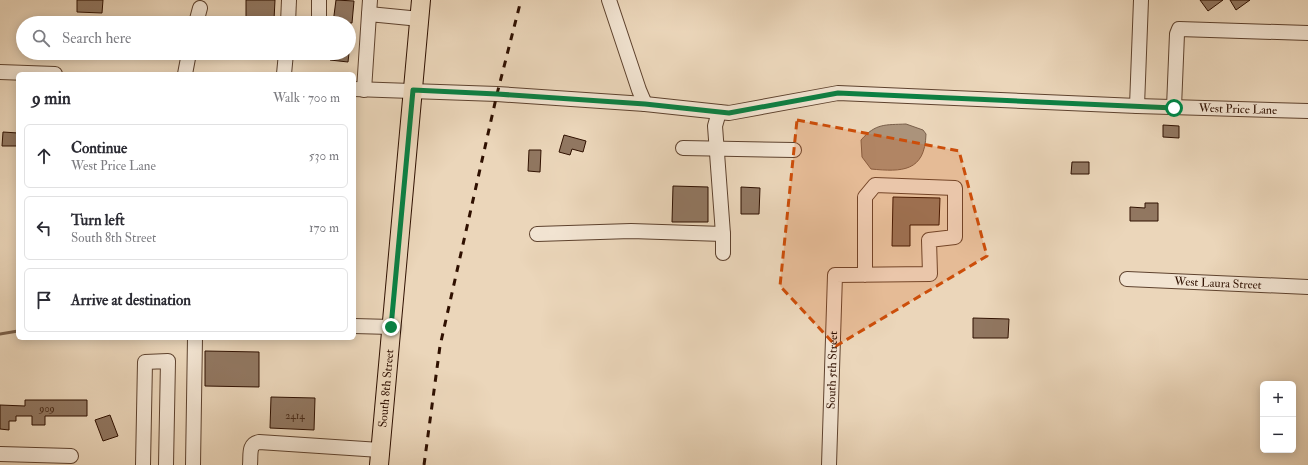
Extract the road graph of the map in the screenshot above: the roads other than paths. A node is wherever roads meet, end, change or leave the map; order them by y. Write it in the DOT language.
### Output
graph roads {
  1 [pos="288,0"];
  2 [pos="319,0"];
  3 [pos="421,0"];
  4 [pos="609,0"];
  5 [pos="1141,0"];
  6 [pos="370,7"];
  7 [pos="200,8"];
  8 [pos="198,16"];
  9 [pos="288,16"];
  10 [pos="319,16"];
  11 [pos="420,19"];
  12 [pos="1308,33"];
  13 [pos="188,60"];
  14 [pos="285,60"];
  15 [pos="0,72"];
  16 [pos="185,72"];
  17 [pos="284,72"];
  18 [pos="16,73"];
  19 [pos="359,89"];
  20 [pos="413,90"];
  21 [pos="645,104"];
  22 [pos="1138,106"];
  23 [pos="1174,108"];
  24 [pos="1308,111"];
  25 [pos="719,112"];
  26 [pos="683,148"];
  27 [pos="717,148"];
  28 [pos="794,150"];
  29 [pos="537,234"];
  30 [pos="723,234"];
  31 [pos="724,253"];
  32 [pos="865,275"];
  33 [pos="1127,279"];
  34 [pos="1308,287"];
  35 [pos="356,326"];
  36 [pos="391,327"];
  37 [pos="195,340"];
  38 [pos="0,454"];
  39 [pos="71,456"];
  40 [pos="379,457"];
  41 [pos="143,465"];
  42 [pos="166,465"];
  43 [pos="193,465"];
  44 [pos="250,465"];
  45 [pos="829,465"];
  1 -- 9 [label="street"];
  2 -- 10 [label="street"];
  3 -- 11 [label="main road, South 8th Street"];
  4 -- 21 [label="street"];
  5 -- 22 [label="street"];
  6 -- 11 [label="street"];
  6 -- 19 [label="street"];
  7 -- 8 [label="street"];
  11 -- 20 [label="main road, South 8th Street"];
  12 -- 23 [label="street"];
  13 -- 16 [label="street"];
  14 -- 17 [label="street"];
  15 -- 18 [label="street"];
  19 -- 20 [label="street, West Price Lane"];
  20 -- 21 [label="street, West Price Lane"];
  20 -- 36 [label="main road, South 8th Street"];
  21 -- 25 [label="street, West Price Lane"];
  22 -- 23 [label="street, West Price Lane"];
  22 -- 25 [label="street, West Price Lane"];
  23 -- 24 [label="street, West Price Lane"];
  25 -- 27 [label="street"];
  26 -- 27 [label="street"];
  27 -- 28 [label="street"];
  27 -- 30 [label="street"];
  29 -- 30 [label="street"];
  30 -- 31 [label="street"];
  32 -- 32 [label="street"];
  32 -- 45 [label="street, South 5th Street"];
  33 -- 34 [label="street, West Laura Street"];
  35 -- 36 [label="street"];
  36 -- 40 [label="main road, South 8th Street"];
  37 -- 43 [label="street"];
  38 -- 39 [label="street"];
  40 -- 44 [label="street"];
  41 -- 42 [label="street"];
}
